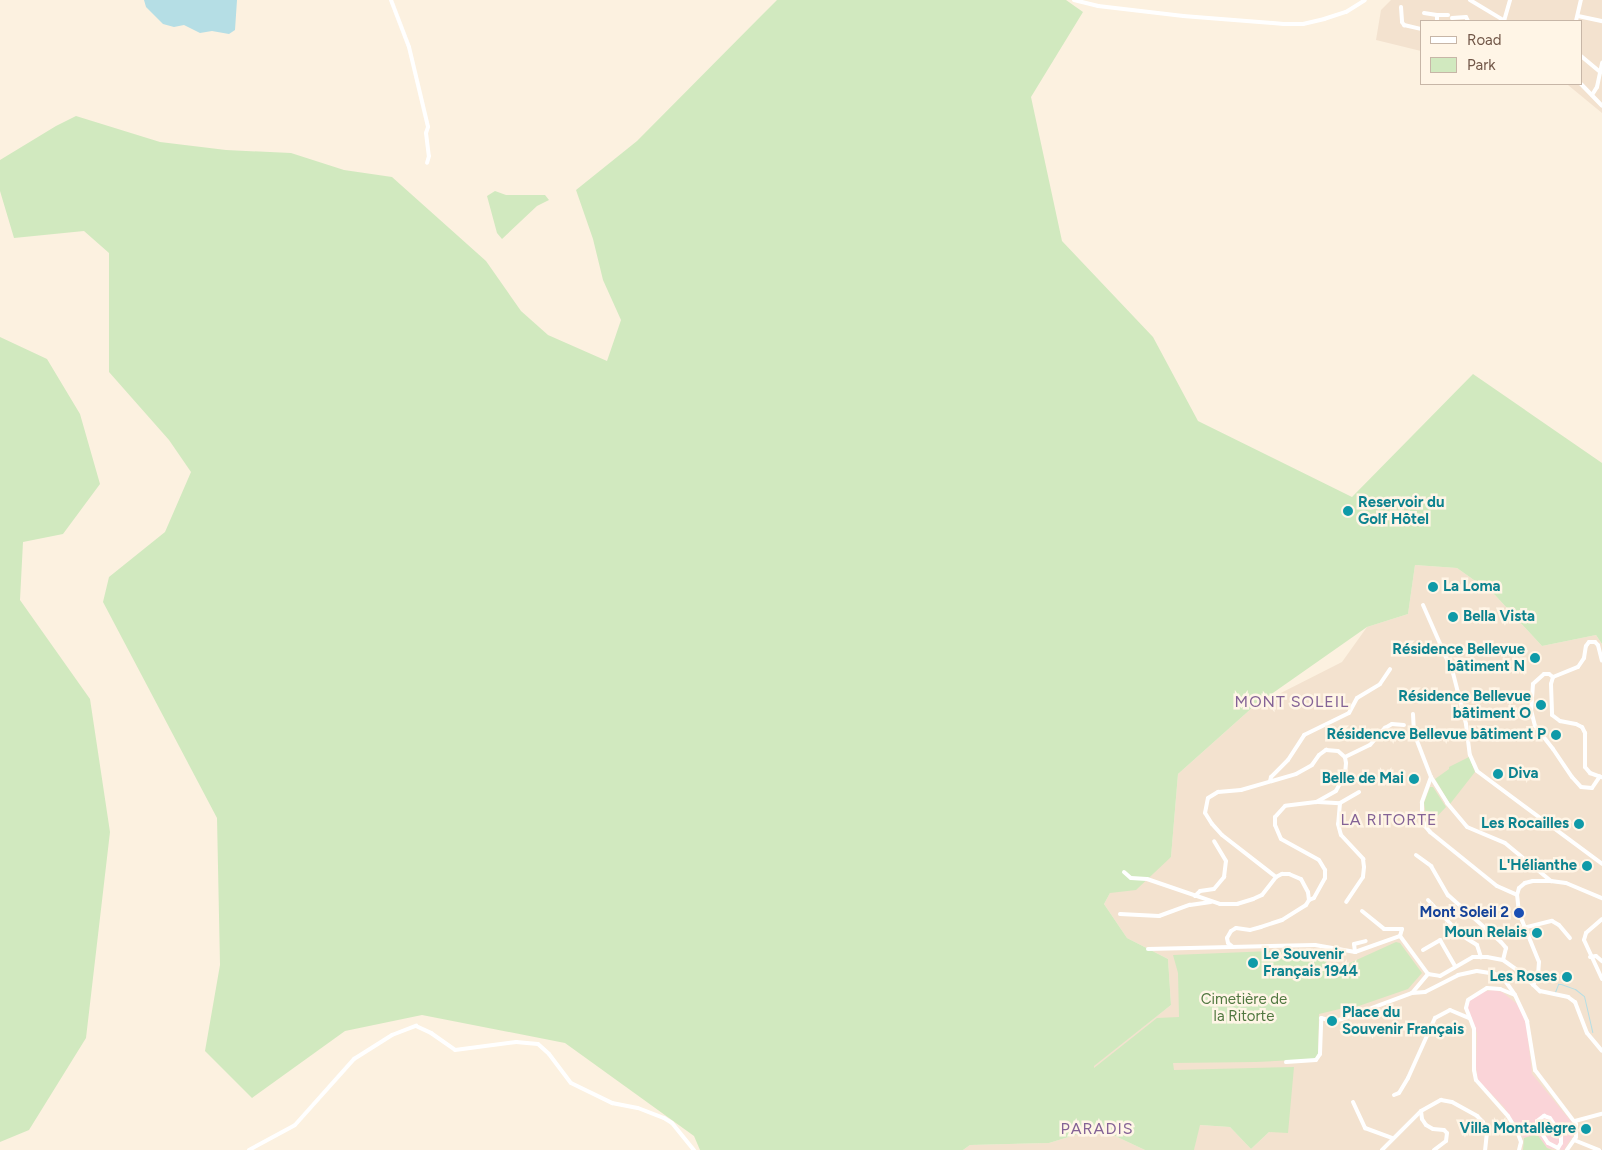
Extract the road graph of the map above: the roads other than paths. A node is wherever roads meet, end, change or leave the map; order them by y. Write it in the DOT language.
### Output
graph roads {
  1 [pos="391,0"];
  2 [pos="1074,0"];
  3 [pos="1365,0"];
  4 [pos="1470,0"];
  5 [pos="1510,0"];
  6 [pos="1582,0"];
  7 [pos="1401,7"];
  8 [pos="1424,13"];
  9 [pos="1448,14"];
  10 [pos="1437,15"];
  11 [pos="1578,16"];
  12 [pos="1452,18"];
  13 [pos="1437,20"];
  14 [pos="1468,20"];
  15 [pos="1502,20"];
  16 [pos="1504,20"];
  17 [pos="1576,20"];
  18 [pos="1602,21"];
  19 [pos="1420,30"];
  20 [pos="1582,57"];
  21 [pos="1602,63"];
  22 [pos="1600,72"];
  23 [pos="1582,85"];
  24 [pos="1592,95"];
  25 [pos="1602,106"];
  26 [pos="427,163"];
  27 [pos="1423,605"];
  28 [pos="1602,661"];
  29 [pos="1390,669"];
  30 [pos="1553,677"];
  31 [pos="1413,714"];
  32 [pos="1404,725"];
  33 [pos="1345,757"];
  34 [pos="1431,777"];
  35 [pos="1601,777"];
  36 [pos="1270,782"];
  37 [pos="1359,792"];
  38 [pos="1316,802"];
  39 [pos="1340,803"];
  40 [pos="1214,841"];
  41 [pos="1416,855"];
  42 [pos="1602,864"];
  43 [pos="1124,872"];
  44 [pos="1540,872"];
  45 [pos="1276,877"];
  46 [pos="1536,881"];
  47 [pos="1550,881"];
  48 [pos="1517,895"];
  49 [pos="1194,896"];
  50 [pos="1601,898"];
  51 [pos="1309,900"];
  52 [pos="1428,900"];
  53 [pos="1213,902"];
  54 [pos="1346,902"];
  55 [pos="1362,911"];
  56 [pos="1120,914"];
  57 [pos="1602,920"];
  58 [pos="1523,928"];
  59 [pos="1400,936"];
  60 [pos="1570,938"];
  61 [pos="1366,941"];
  62 [pos="1233,947"];
  63 [pos="1148,949"];
  64 [pos="1423,950"];
  65 [pos="1355,952"];
  66 [pos="1481,957"];
  67 [pos="1590,957"];
  68 [pos="1503,960"];
  69 [pos="1602,962"];
  70 [pos="1455,966"];
  71 [pos="1428,974"];
  72 [pos="1602,979"];
  73 [pos="1533,985"];
  74 [pos="1412,993"];
  75 [pos="1516,995"];
  76 [pos="1469,1018"];
  77 [pos="1602,1051"];
  78 [pos="1286,1062"];
  79 [pos="1394,1095"];
  80 [pos="1353,1102"];
  81 [pos="1421,1111"];
  82 [pos="1602,1114"];
  83 [pos="1544,1116"];
  84 [pos="1575,1121"];
  85 [pos="1393,1138"];
  86 [pos="1574,1140"];
  87 [pos="249,1150"];
  88 [pos="694,1150"];
  89 [pos="1382,1150"];
  90 [pos="1434,1150"];
  91 [pos="1485,1150"];
  92 [pos="1519,1150"];
  93 [pos="1567,1150"];
  94 [pos="1600,1150"];
  1 -- 26 [label="street"];
  2 -- 3 [label="street"];
  4 -- 15 [label="street"];
  5 -- 16 [label="street"];
  6 -- 11 [label="street"];
  7 -- 19 [label="street"];
  8 -- 10 [label="street"];
  9 -- 10 [label="street"];
  10 -- 13 [label="street"];
  11 -- 17 [label="street"];
  11 -- 18 [label="street"];
  12 -- 14 [label="street"];
  20 -- 22 [label="street"];
  21 -- 22 [label="street"];
  22 -- 24 [label="street"];
  23 -- 24 [label="street"];
  24 -- 25 [label="street"];
  27 -- 42 [label="street"];
  28 -- 30 [label="street"];
  29 -- 36 [label="street"];
  30 -- 35 [label="street"];
  30 -- 35 [label="street"];
  31 -- 34 [label="street"];
  32 -- 33 [label="street"];
  33 -- 36 [label="street"];
  33 -- 38 [label="street"];
  34 -- 44 [label="street"];
  34 -- 48 [label="street"];
  36 -- 45 [label="street"];
  37 -- 39 [label="street"];
  38 -- 39 [label="street"];
  38 -- 51 [label="street"];
  39 -- 54 [label="street"];
  40 -- 49 [label="street"];
  41 -- 68 [label="street"];
  43 -- 49 [label="street"];
  44 -- 46 [label="street"];
  44 -- 47 [label="street"];
  45 -- 51 [label="street"];
  45 -- 53 [label="street"];
  46 -- 47 [label="street"];
  46 -- 48 [label="street"];
  47 -- 50 [label="street"];
  48 -- 58 [label="street"];
  49 -- 53 [label="street"];
  51 -- 62 [label="street"];
  52 -- 66 [label="street"];
  53 -- 56 [label="street"];
  55 -- 59 [label="street"];
  57 -- 67 [label="street"];
  58 -- 60 [label="street"];
  58 -- 73 [label="street"];
  59 -- 65 [label="street"];
  59 -- 71 [label="street"];
  61 -- 65 [label="street"];
  62 -- 63 [label="street"];
  62 -- 65 [label="street"];
  64 -- 70 [label="street"];
  66 -- 68 [label="street"];
  66 -- 70 [label="street"];
  67 -- 69 [label="street"];
  67 -- 72 [label="street"];
  68 -- 73 [label="street"];
  70 -- 71 [label="street"];
  71 -- 74 [label="street"];
  73 -- 77 [label="street"];
  74 -- 75 [label="street"];
  74 -- 78 [label="street"];
  75 -- 76 [label="street"];
  75 -- 84 [label="street"];
  76 -- 79 [label="street"];
  76 -- 92 [label="street"];
  80 -- 85 [label="street"];
  81 -- 85 [label="street"];
  81 -- 90 [label="street"];
  81 -- 91 [label="street"];
  82 -- 84 [label="street"];
  83 -- 83 [label="street"];
  84 -- 86 [label="street"];
  85 -- 89 [label="street"];
  86 -- 93 [label="street"];
  86 -- 94 [label="street"];
  87 -- 88 [label="street"];
}
